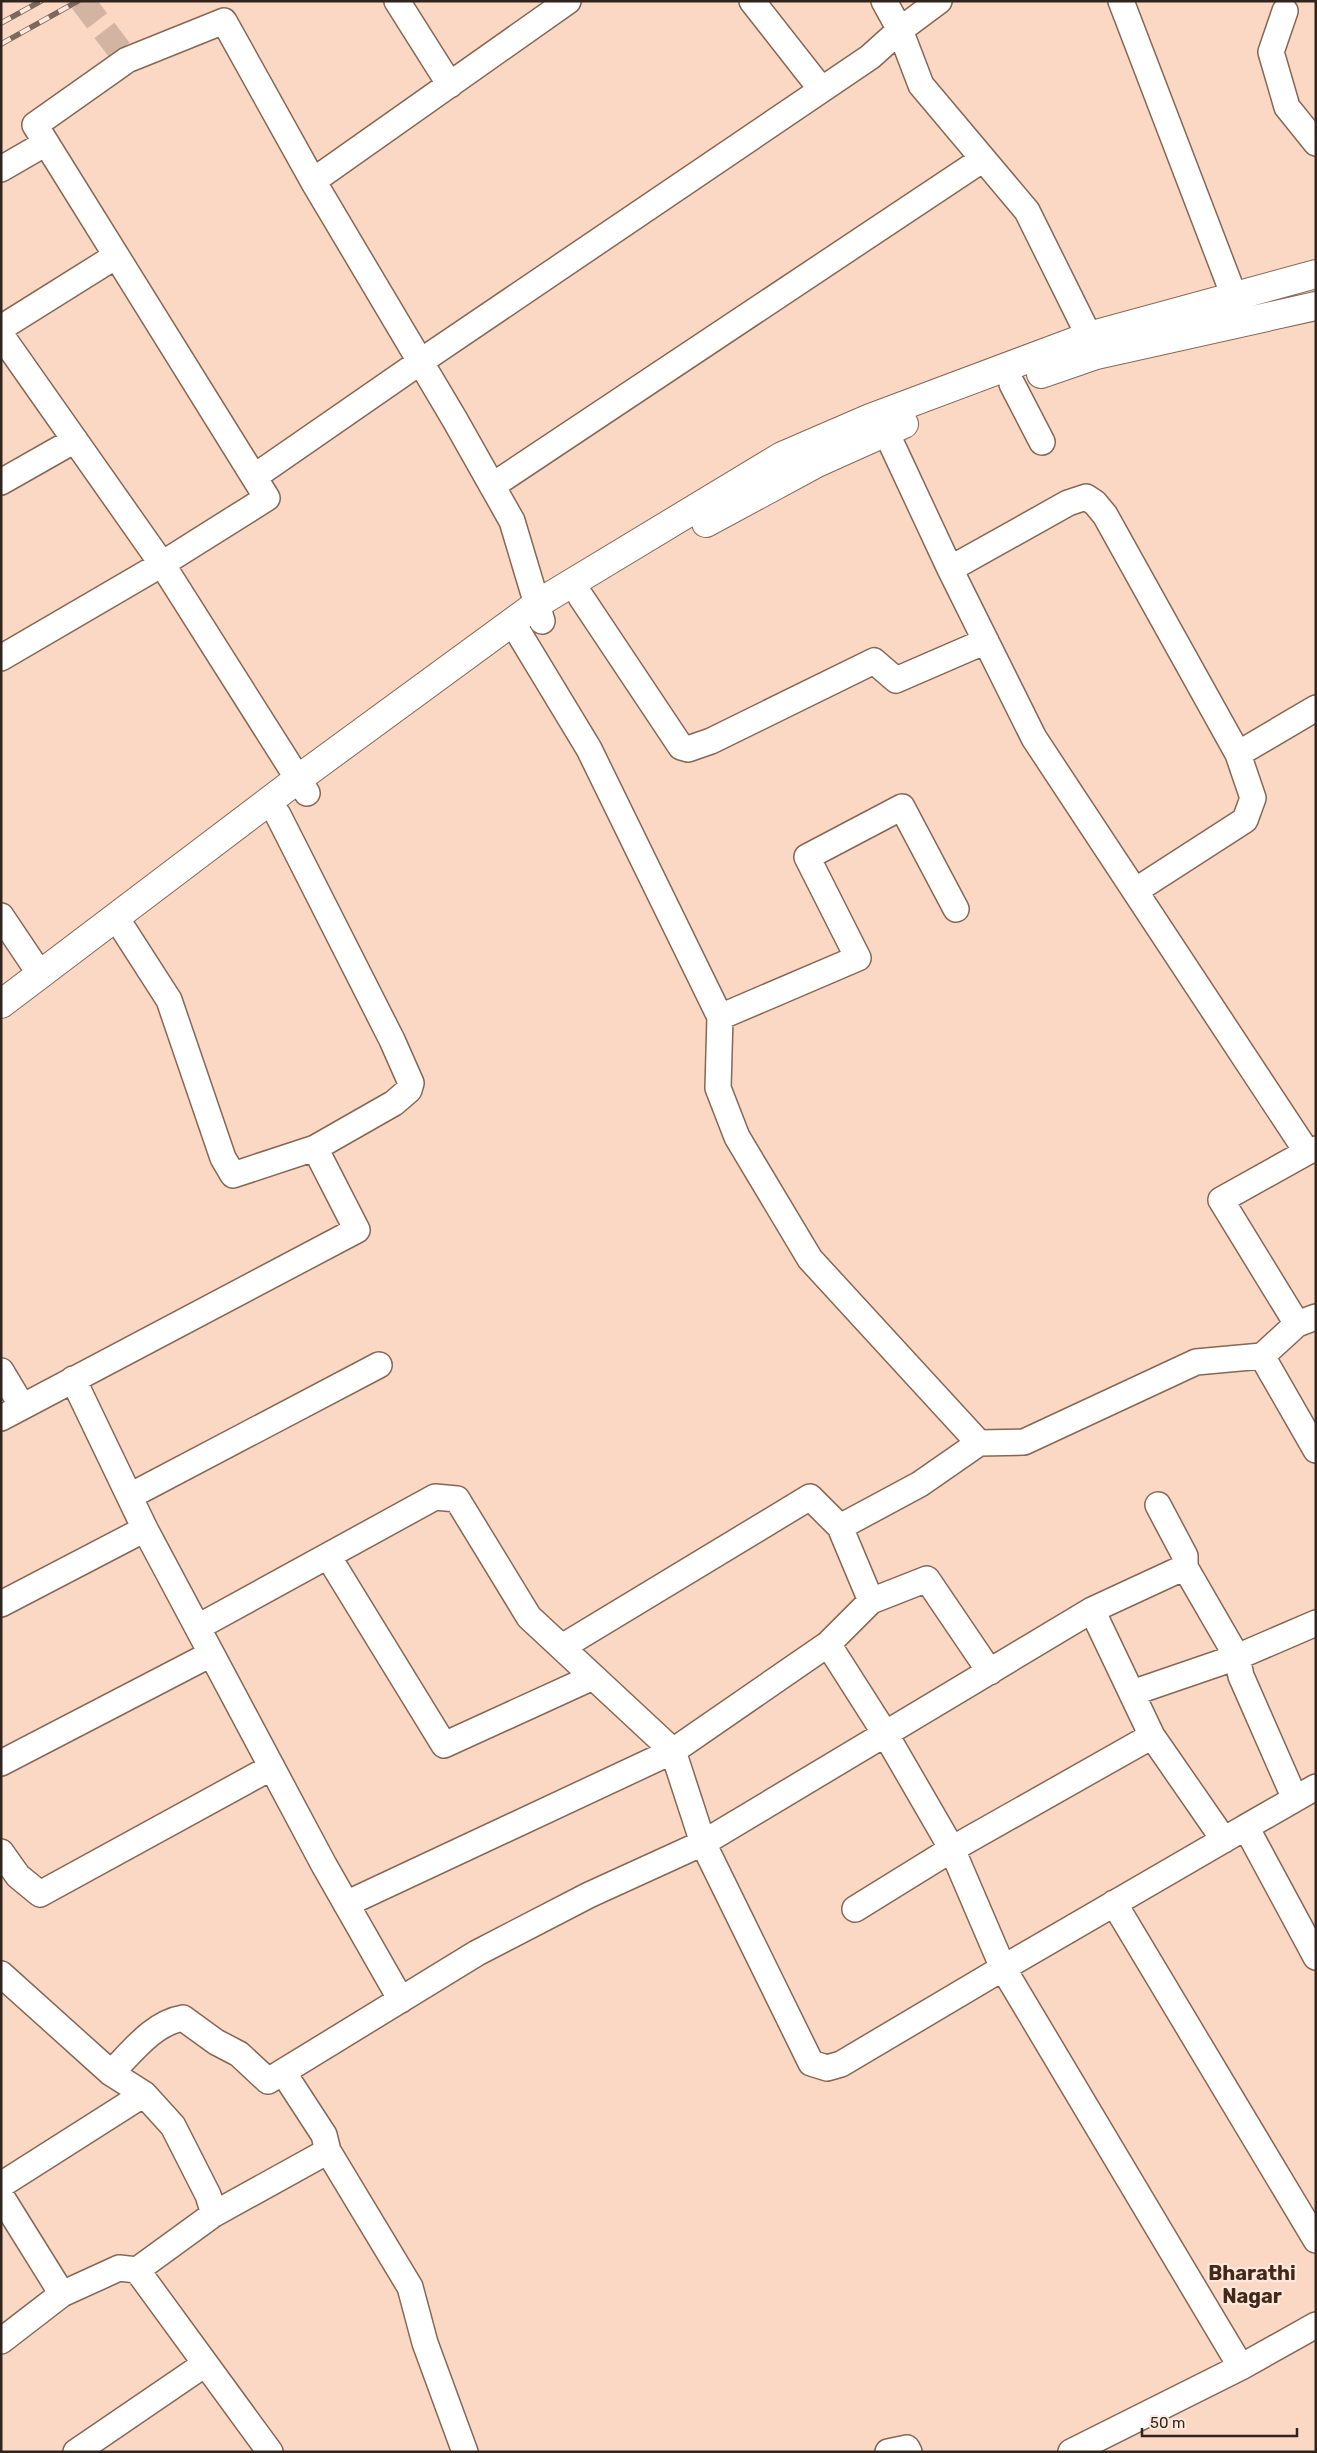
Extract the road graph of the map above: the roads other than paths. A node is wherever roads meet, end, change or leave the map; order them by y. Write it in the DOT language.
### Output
graph roads {
  1 [pos="397,1"];
  2 [pos="568,1"];
  3 [pos="752,1"];
  4 [pos="884,1"];
  5 [pos="939,1"];
  6 [pos="1121,1"];
  7 [pos="1285,11"];
  8 [pos="900,30"];
  9 [pos="450,85"];
  10 [pos="821,89"];
  11 [pos="1316,142"];
  12 [pos="46,143"];
  13 [pos="983,159"];
  14 [pos="1,169"];
  15 [pos="313,181"];
  16 [pos="116,256"];
  17 [pos="1316,274"];
  18 [pos="1234,296"];
  19 [pos="1316,306"];
  20 [pos="1,328"];
  21 [pos="1,334"];
  22 [pos="1092,345"];
  23 [pos="420,362"];
  24 [pos="1012,384"];
  25 [pos="886,432"];
  26 [pos="75,440"];
  27 [pos="1042,442"];
  28 [pos="254,477"];
  29 [pos="1,482"];
  30 [pos="492,486"];
  31 [pos="162,564"];
  32 [pos="950,570"];
  33 [pos="581,597"];
  34 [pos="533,620"];
  35 [pos="986,641"];
  36 [pos="1,658"];
  37 [pos="1316,708"];
  38 [pos="1238,754"];
  39 [pos="303,786"];
  40 [pos="278,815"];
  41 [pos="1135,891"];
  42 [pos="956,909"];
  43 [pos="1,916"];
  44 [pos="124,930"];
  45 [pos="40,974"];
  46 [pos="1,1004"];
  47 [pos="720,1018"];
  48 [pos="1,1022"];
  49 [pos="315,1148"];
  50 [pos="1311,1150"];
  51 [pos="1306,1320"];
  52 [pos="1262,1356"];
  53 [pos="380,1365"];
  54 [pos="1,1371"];
  55 [pos="73,1379"];
  56 [pos="12,1412"];
  57 [pos="979,1443"];
  58 [pos="1316,1450"];
  59 [pos="130,1496"];
  60 [pos="1158,1505"];
  61 [pos="840,1527"];
  62 [pos="145,1529"];
  63 [pos="328,1556"];
  64 [pos="1185,1567"];
  65 [pos="871,1601"];
  66 [pos="1,1604"];
  67 [pos="1092,1610"];
  68 [pos="1316,1623"];
  69 [pos="198,1627"];
  70 [pos="828,1644"];
  71 [pos="562,1647"];
  72 [pos="212,1654"];
  73 [pos="1237,1657"];
  74 [pos="990,1672"];
  75 [pos="593,1677"];
  76 [pos="1132,1693"];
  77 [pos="886,1735"];
  78 [pos="1152,1736"];
  79 [pos="673,1751"];
  80 [pos="1,1763"];
  81 [pos="272,1767"];
  82 [pos="1305,1793"];
  83 [pos="1246,1827"];
  84 [pos="1224,1840"];
  85 [pos="703,1843"];
  86 [pos="952,1849"];
  87 [pos="1,1852"];
  88 [pos="1114,1903"];
  89 [pos="346,1904"];
  90 [pos="855,1910"];
  91 [pos="1316,1957"];
  92 [pos="1003,1968"];
  93 [pos="1,1974"];
  94 [pos="401,2000"];
  95 [pos="111,2072"];
  96 [pos="284,2072"];
  97 [pos="144,2094"];
  98 [pos="328,2151"];
  99 [pos="1,2185"];
  100 [pos="1,2196"];
  101 [pos="214,2214"];
  102 [pos="1316,2240"];
  103 [pos="137,2270"];
  104 [pos="62,2294"];
  105 [pos="1316,2325"];
  106 [pos="1,2340"];
  107 [pos="205,2364"];
  108 [pos="1241,2367"];
  109 [pos="76,2452"];
  110 [pos="270,2452"];
  111 [pos="466,2452"];
  112 [pos="888,2452"];
  113 [pos="909,2452"];
  114 [pos="1071,2452"];
  1 -- 9 [label="street"];
  2 -- 9 [label="street"];
  3 -- 10 [label="street"];
  4 -- 8 [label="street"];
  5 -- 8 [label="street"];
  6 -- 18 [label="street"];
  7 -- 11 [label="street"];
  8 -- 10 [label="street"];
  8 -- 13 [label="street"];
  9 -- 15 [label="street"];
  10 -- 23 [label="street"];
  12 -- 14 [label="street"];
  12 -- 15 [label="street"];
  12 -- 16 [label="street"];
  13 -- 22 [label="street"];
  13 -- 30 [label="street"];
  15 -- 23 [label="street"];
  16 -- 20 [label="street"];
  16 -- 28 [label="street"];
  17 -- 18 [label="main road"];
  18 -- 22 [label="main road"];
  19 -- 22 [label="main road"];
  21 -- 26 [label="street"];
  22 -- 24 [label="main road"];
  22 -- 34 [label="main road"];
  23 -- 28 [label="street"];
  23 -- 30 [label="street"];
  24 -- 25 [label="main road"];
  24 -- 27 [label="street"];
  25 -- 32 [label="street"];
  25 -- 33 [label="main road"];
  26 -- 29 [label="street"];
  26 -- 31 [label="street"];
  28 -- 31 [label="street"];
  30 -- 34 [label="street"];
  31 -- 36 [label="street"];
  31 -- 39 [label="street"];
  32 -- 35 [label="street"];
  32 -- 38 [label="street"];
  33 -- 34 [label="main road"];
  33 -- 35 [label="street"];
  34 -- 39 [label="main road"];
  34 -- 47 [label="street"];
  35 -- 41 [label="street"];
  37 -- 38 [label="street"];
  38 -- 41 [label="street"];
  39 -- 40 [label="main road"];
  39 -- 45 [label="main road"];
  40 -- 44 [label="main road"];
  40 -- 49 [label="street"];
  41 -- 50 [label="street"];
  42 -- 47 [label="street"];
  43 -- 45 [label="street"];
  44 -- 48 [label="main road"];
  44 -- 49 [label="street"];
  45 -- 46 [label="main road"];
  47 -- 57 [label="street"];
  49 -- 55 [label="street"];
  50 -- 51 [label="street"];
  51 -- 52 [label="street"];
  52 -- 57 [label="street"];
  52 -- 58 [label="street"];
  53 -- 59 [label="street"];
  54 -- 56 [label="street"];
  55 -- 56 [label="street"];
  55 -- 59 [label="street"];
  57 -- 61 [label="street"];
  59 -- 62 [label="street"];
  60 -- 64 [label="street"];
  61 -- 65 [label="street"];
  61 -- 71 [label="street"];
  62 -- 66 [label="street"];
  62 -- 69 [label="street"];
  63 -- 69 [label="street"];
  63 -- 71 [label="street"];
  63 -- 75 [label="street"];
  64 -- 67 [label="street"];
  64 -- 73 [label="street"];
  65 -- 70 [label="street"];
  65 -- 74 [label="street"];
  67 -- 74 [label="street"];
  67 -- 76 [label="street"];
  68 -- 73 [label="street"];
  69 -- 72 [label="street"];
  70 -- 77 [label="street"];
  70 -- 79 [label="street"];
  71 -- 75 [label="street"];
  72 -- 80 [label="street"];
  72 -- 81 [label="street"];
  73 -- 76 [label="street"];
  73 -- 82 [label="street"];
  74 -- 77 [label="street"];
  75 -- 79 [label="street"];
  76 -- 78 [label="street"];
  77 -- 85 [label="street"];
  77 -- 86 [label="street"];
  78 -- 84 [label="street"];
  78 -- 86 [label="street"];
  79 -- 85 [label="street"];
  79 -- 89 [label="street"];
  81 -- 87 [label="street"];
  81 -- 89 [label="street"];
  82 -- 83 [label="street"];
  83 -- 84 [label="street"];
  83 -- 91 [label="street"];
  84 -- 88 [label="street"];
  85 -- 92 [label="street"];
  85 -- 94 [label="street"];
  86 -- 90 [label="street"];
  86 -- 92 [label="street"];
  88 -- 92 [label="street"];
  88 -- 102 [label="street"];
  89 -- 94 [label="street"];
  92 -- 108 [label="street"];
  93 -- 95 [label="street"];
  94 -- 96 [label="street"];
  95 -- 96 [label="street"];
  95 -- 97 [label="street"];
  96 -- 98 [label="street"];
  97 -- 99 [label="street"];
  97 -- 101 [label="street"];
  98 -- 101 [label="street"];
  98 -- 111 [label="street"];
  100 -- 104 [label="street"];
  101 -- 103 [label="street"];
  103 -- 104 [label="street"];
  103 -- 107 [label="street"];
  104 -- 106 [label="street"];
  105 -- 108 [label="street"];
  107 -- 109 [label="street"];
  107 -- 110 [label="street"];
  108 -- 114 [label="street"];
  112 -- 113 [label="street"];
}
